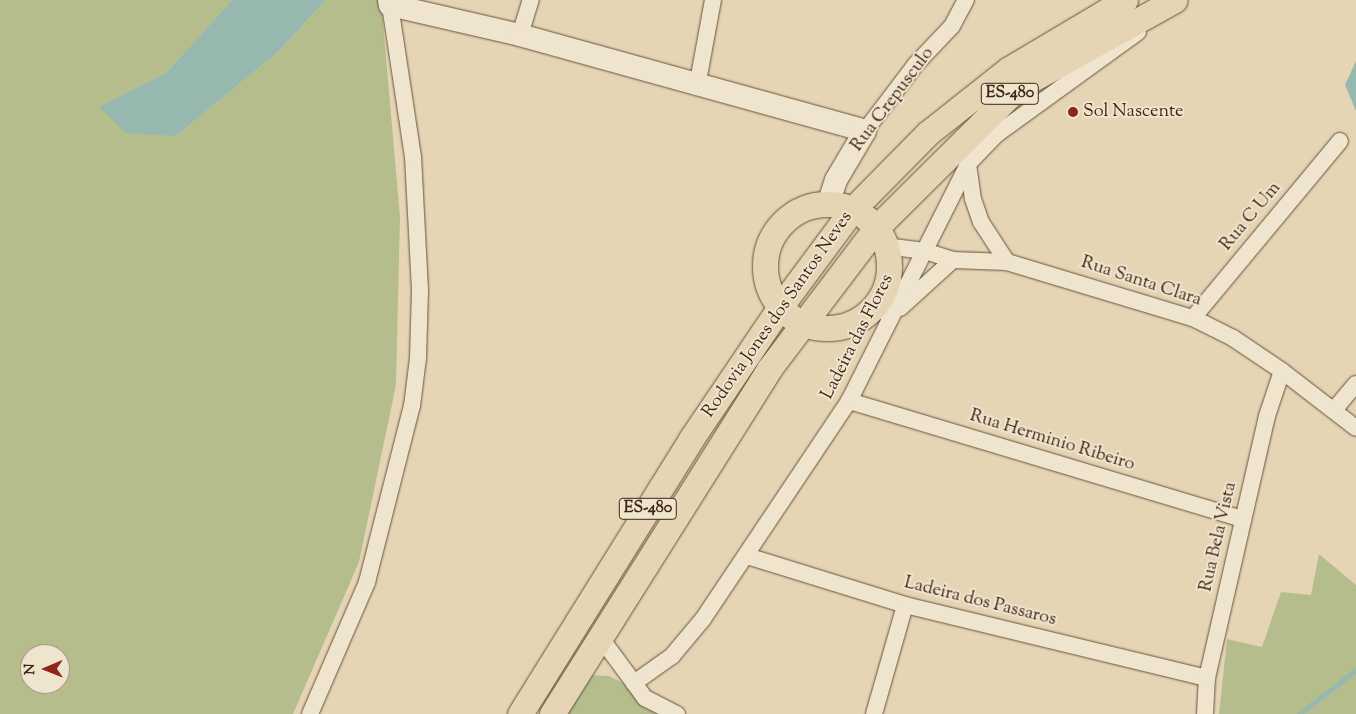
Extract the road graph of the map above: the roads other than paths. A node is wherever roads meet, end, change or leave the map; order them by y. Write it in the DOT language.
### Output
graph roads {
  1 [pos="530,0"];
  2 [pos="713,0"];
  3 [pos="966,0"];
  4 [pos="1125,0"];
  5 [pos="1175,0"];
  6 [pos="1182,0"];
  7 [pos="390,3"];
  8 [pos="520,35"];
  9 [pos="697,87"];
  10 [pos="865,131"];
  11 [pos="1340,141"];
  12 [pos="968,164"];
  13 [pos="828,204"];
  14 [pos="852,210"];
  15 [pos="881,237"];
  16 [pos="925,251"];
  17 [pos="953,260"];
  18 [pos="1008,262"];
  19 [pos="780,307"];
  20 [pos="883,311"];
  21 [pos="1193,318"];
  22 [pos="803,323"];
  23 [pos="1282,371"];
  24 [pos="1356,384"];
  25 [pos="849,401"];
  26 [pos="1334,410"];
  27 [pos="1356,428"];
  28 [pos="1243,519"];
  29 [pos="747,556"];
  30 [pos="905,605"];
  31 [pos="600,637"];
  32 [pos="1207,678"];
  33 [pos="634,683"];
  34 [pos="310,714"];
  35 [pos="520,714"];
  36 [pos="552,714"];
  37 [pos="677,714"];
  38 [pos="874,714"];
  39 [pos="1206,714"];
  1 -- 8 [label="street"];
  2 -- 9 [label="street"];
  3 -- 10 [label="street, Rua Crepusculo"];
  4 -- 14 [label="main road, Rodovia Jones dos Santos Neves / ES-480"];
  5 -- 15 [label="main road, Rodovia Jones dos Santos Neves / ES-480"];
  6 -- 12 [label="street, Ladeira das Flores"];
  7 -- 8 [label="street"];
  7 -- 34 [label="street"];
  8 -- 9 [label="street"];
  9 -- 10 [label="street"];
  10 -- 13 [label="street, Rua Crepusculo"];
  11 -- 21 [label="street, Rua C Um"];
  12 -- 16 [label="street, Ladeira das Flores"];
  12 -- 18 [label="street"];
  13 -- 14 [label="main road"];
  13 -- 19 [label="main road"];
  14 -- 15 [label="main road"];
  14 -- 19 [label="main road, Rodovia Jones dos Santos Neves / ES-480"];
  15 -- 16 [label="street, Rua Santa Clara"];
  15 -- 20 [label="main road"];
  15 -- 22 [label="main road, Rodovia Jones dos Santos Neves / ES-480"];
  16 -- 17 [label="street, Rua Santa Clara"];
  16 -- 20 [label="street, Ladeira das Flores"];
  17 -- 18 [label="street, Rua Santa Clara"];
  17 -- 20 [label="street"];
  18 -- 21 [label="street, Rua Santa Clara"];
  19 -- 22 [label="main road"];
  19 -- 35 [label="main road, Rodovia Jones dos Santos Neves / ES-480"];
  20 -- 22 [label="main road"];
  20 -- 25 [label="street, Ladeira das Flores"];
  21 -- 23 [label="street, Rua Santa Clara"];
  22 -- 31 [label="main road, Rodovia Jones dos Santos Neves / ES-480"];
  23 -- 26 [label="street, Rua Santa Clara"];
  23 -- 28 [label="street, Rua Bela Vista"];
  24 -- 26 [label="street"];
  25 -- 28 [label="street, Rua Herminio Ribeiro"];
  25 -- 29 [label="street, Ladeira das Flores"];
  26 -- 27 [label="street, Rua Santa Clara"];
  28 -- 32 [label="street, Rua Bela Vista"];
  29 -- 30 [label="street, Ladeira dos Passaros"];
  29 -- 33 [label="street, Ladeira das Flores"];
  30 -- 32 [label="street, Ladeira dos Passaros"];
  30 -- 38 [label="street"];
  31 -- 33 [label="street"];
  31 -- 36 [label="main road, Rodovia Jones dos Santos Neves / ES-480"];
  32 -- 39 [label="street, Rua Bela Vista"];
  33 -- 37 [label="street"];
}
